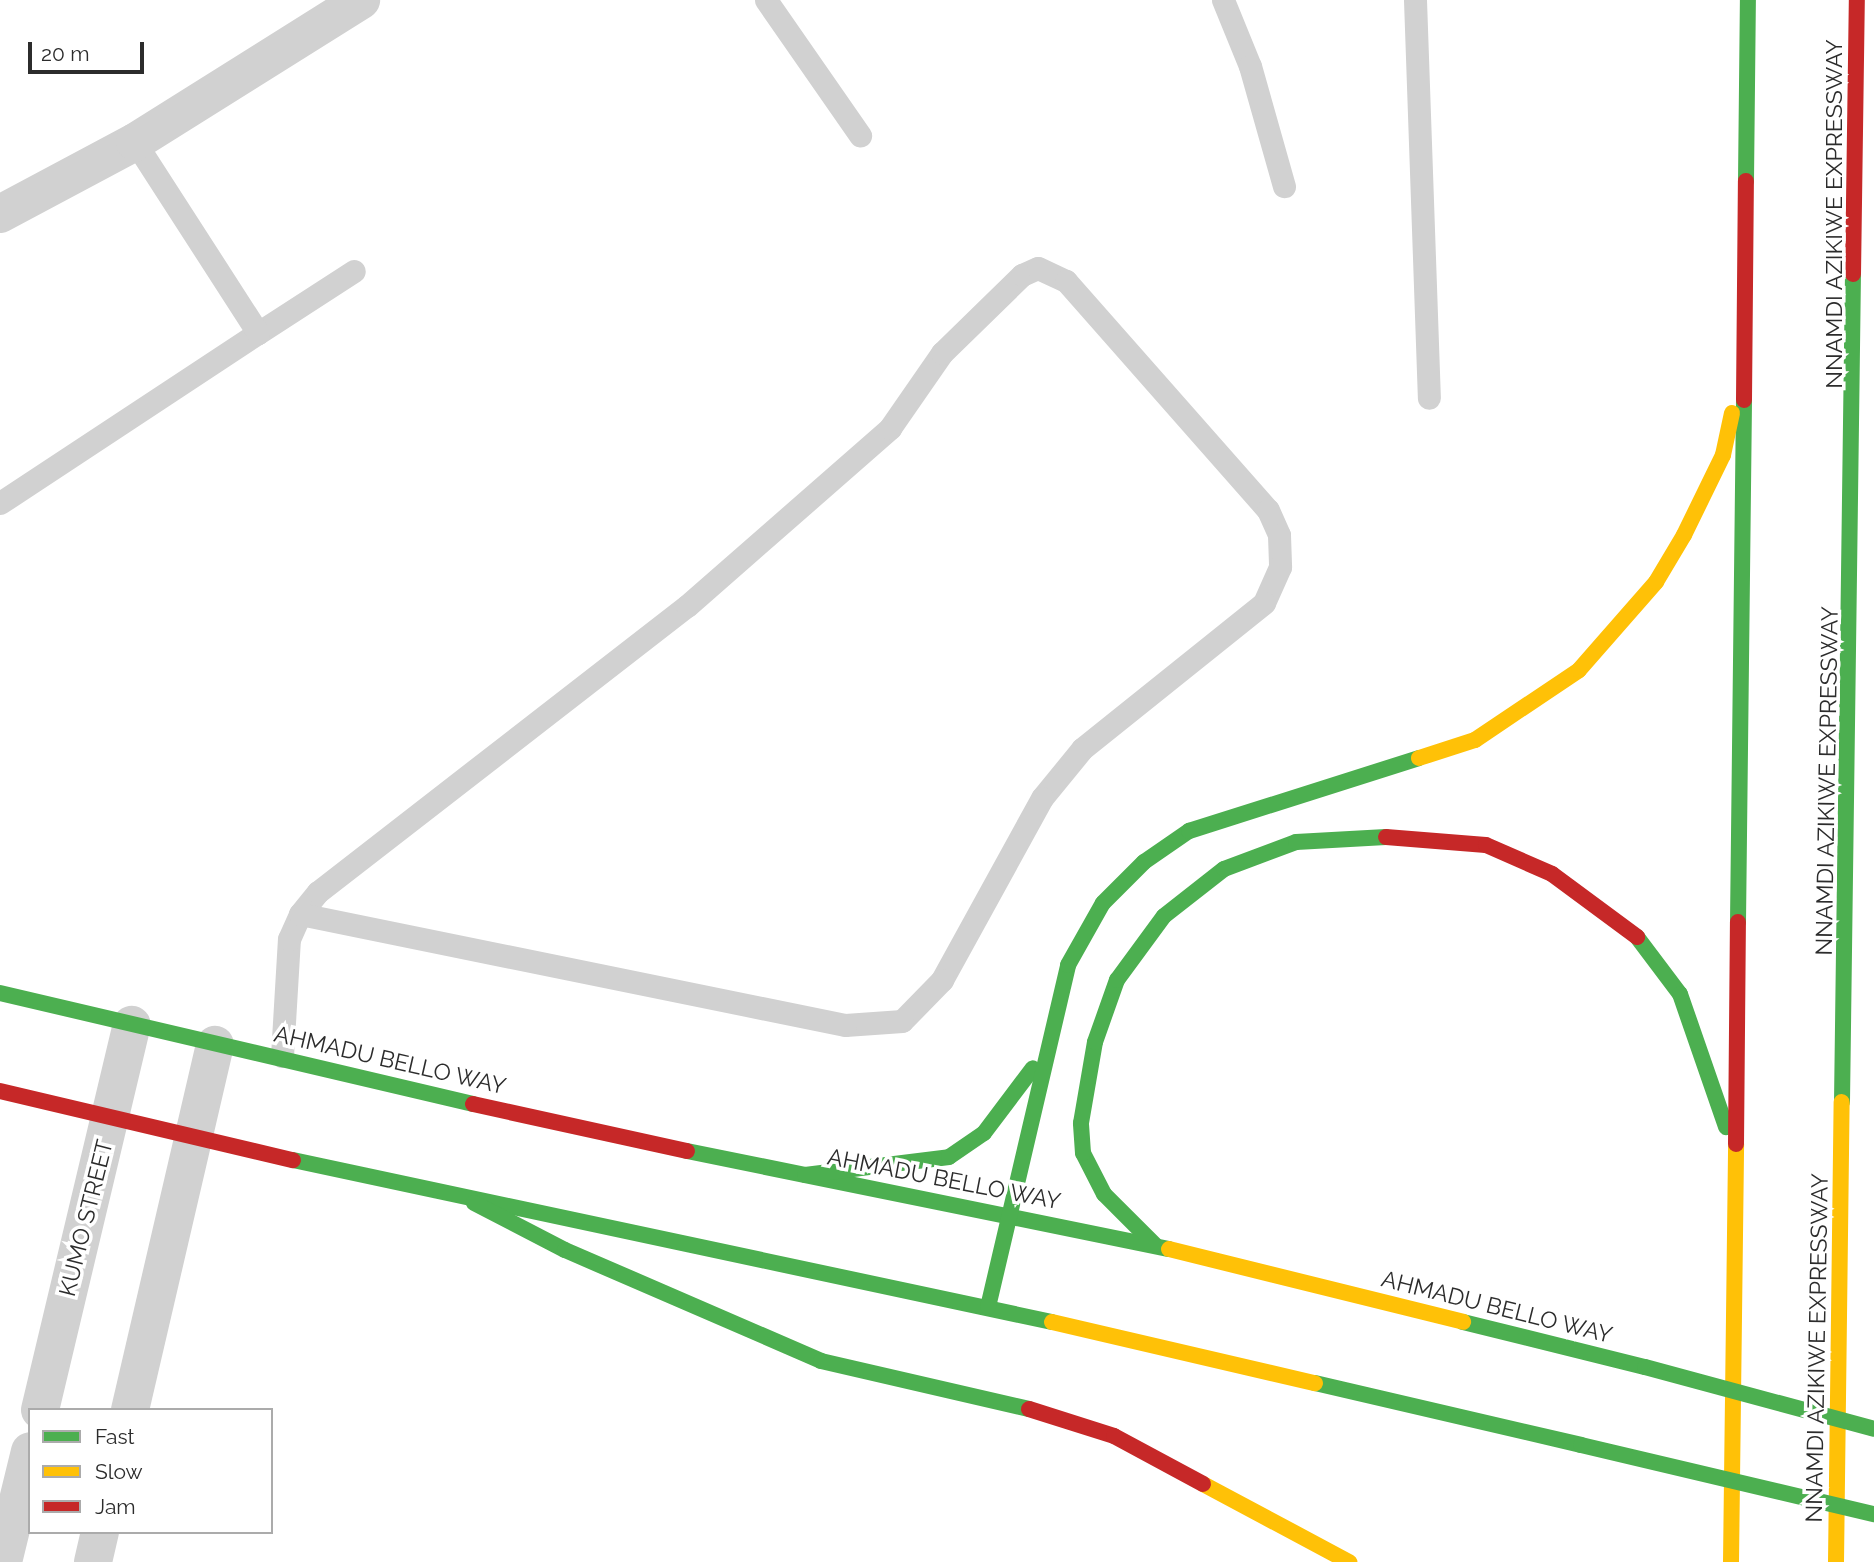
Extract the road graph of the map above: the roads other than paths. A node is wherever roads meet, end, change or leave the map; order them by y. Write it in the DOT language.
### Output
graph roads {
  1 [pos="361,0"];
  2 [pos="766,0"];
  3 [pos="1223,0"];
  4 [pos="1415,0"];
  5 [pos="1748,0"];
  6 [pos="1857,0"];
  7 [pos="860,135"];
  8 [pos="135,142"];
  9 [pos="1284,186"];
  10 [pos="0,214"];
  11 [pos="354,271"];
  12 [pos="258,333"];
  13 [pos="1746,350"];
  14 [pos="1429,398"];
  15 [pos="0,503"];
  16 [pos="300,915"];
  17 [pos="0,993"];
  18 [pos="132,1025"];
  19 [pos="215,1045"];
  20 [pos="1046,1049"];
  21 [pos="282,1056"];
  22 [pos="0,1091"];
  23 [pos="110,1118"];
  24 [pos="195,1138"];
  25 [pos="806,1175"];
  26 [pos="1737,1201"];
  27 [pos="474,1203"];
  28 [pos="1005,1213"];
  29 [pos="1155,1245"];
  30 [pos="988,1307"];
  31 [pos="40,1408"];
  32 [pos="130,1408"];
  33 [pos="1874,1429"];
  34 [pos="28,1459"];
  35 [pos="1874,1514"];
  36 [pos="100,1534"];
  37 [pos="3,1562"];
  38 [pos="93,1562"];
  39 [pos="1349,1562"];
  40 [pos="1731,1562"];
  41 [pos="1836,1562"];
  1 -- 8 [label="street"];
  2 -- 7 [label="lane"];
  3 -- 9 [label="lane"];
  4 -- 14 [label="lane"];
  5 -- 13 [label="main road"];
  6 -- 41 [label="main road, NNAMDI AZIKIWE EXPRESSWAY"];
  8 -- 10 [label="street"];
  8 -- 12 [label="lane"];
  11 -- 12 [label="lane"];
  12 -- 15 [label="lane"];
  13 -- 20 [label="main road"];
  13 -- 26 [label="main road"];
  16 -- 16 [label="lane"];
  16 -- 21 [label="lane"];
  17 -- 18 [label="main road, AHMADU BELLO WAY"];
  18 -- 19 [label="main road, AHMADU BELLO WAY"];
  18 -- 23 [label="street, KUMO STREET"];
  19 -- 21 [label="main road, AHMADU BELLO WAY"];
  19 -- 24 [label="street"];
  20 -- 25 [label="main road"];
  20 -- 28 [label="main road"];
  21 -- 25 [label="main road, AHMADU BELLO WAY"];
  22 -- 23 [label="main road"];
  23 -- 24 [label="main road"];
  23 -- 31 [label="street, KUMO STREET"];
  24 -- 27 [label="main road"];
  24 -- 32 [label="street"];
  25 -- 28 [label="main road, AHMADU BELLO WAY"];
  26 -- 29 [label="main road"];
  26 -- 40 [label="main road"];
  27 -- 30 [label="main road"];
  27 -- 39 [label="main road"];
  28 -- 29 [label="main road, AHMADU BELLO WAY"];
  28 -- 30 [label="main road"];
  29 -- 33 [label="main road, AHMADU BELLO WAY, bridge"];
  30 -- 35 [label="main road, bridge"];
  34 -- 37 [label="street"];
  36 -- 38 [label="street"];
}
